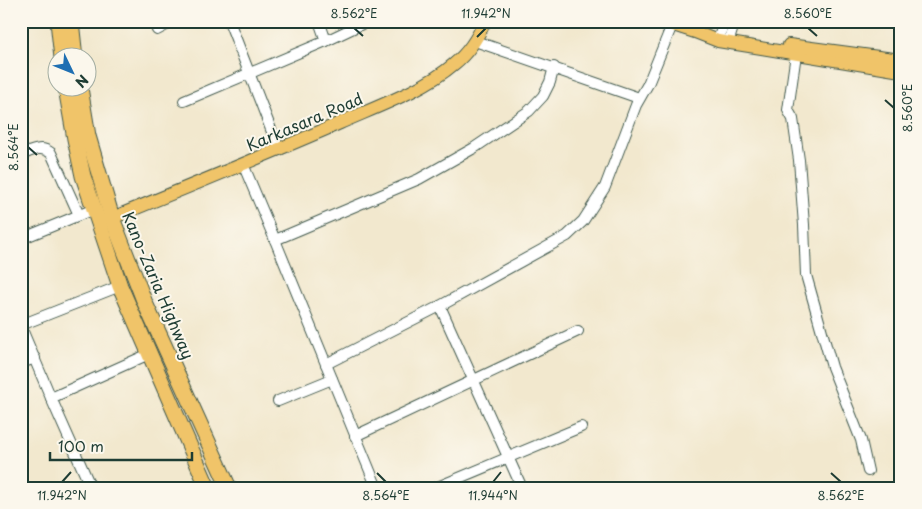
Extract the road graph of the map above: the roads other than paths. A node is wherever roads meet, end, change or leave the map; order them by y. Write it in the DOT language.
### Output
graph roads {
  1 [pos="58,21"];
  2 [pos="71,21"];
  3 [pos="174,21"];
  4 [pos="230,21"];
  5 [pos="319,21"];
  6 [pos="368,21"];
  7 [pos="485,21"];
  8 [pos="735,21"];
  9 [pos="666,23"];
  10 [pos="157,30"];
  11 [pos="724,35"];
  12 [pos="326,41"];
  13 [pos="475,41"];
  14 [pos="61,48"];
  15 [pos="74,48"];
  16 [pos="796,54"];
  17 [pos="901,60"];
  18 [pos="554,68"];
  19 [pos="901,71"];
  20 [pos="250,73"];
  21 [pos="68,98"];
  22 [pos="82,98"];
  23 [pos="639,98"];
  24 [pos="184,102"];
  25 [pos="279,150"];
  26 [pos="21,155"];
  27 [pos="243,164"];
  28 [pos="94,209"];
  29 [pos="79,215"];
  30 [pos="112,218"];
  31 [pos="21,239"];
  32 [pos="275,240"];
  33 [pos="120,286"];
  34 [pos="440,306"];
  35 [pos="21,326"];
  36 [pos="578,331"];
  37 [pos="149,354"];
  38 [pos="34,358"];
  39 [pos="21,363"];
  40 [pos="326,364"];
  41 [pos="332,379"];
  42 [pos="474,380"];
  43 [pos="51,398"];
  44 [pos="278,402"];
  45 [pos="581,427"];
  46 [pos="355,436"];
  47 [pos="509,457"];
  48 [pos="868,471"];
  49 [pos="91,488"];
  50 [pos="208,488"];
  51 [pos="229,488"];
  52 [pos="377,488"];
  53 [pos="435,488"];
  54 [pos="522,488"];
  1 -- 14 [label="highway"];
  2 -- 15 [label="highway"];
  3 -- 10 [label="street"];
  4 -- 20 [label="street"];
  5 -- 12 [label="street"];
  6 -- 12 [label="street"];
  7 -- 13 [label="main road, Karkasara Road"];
  8 -- 11 [label="street"];
  9 -- 11 [label="main road"];
  9 -- 23 [label="street"];
  11 -- 16 [label="main road"];
  11 -- 17 [label="main road"];
  12 -- 20 [label="street"];
  13 -- 18 [label="street"];
  13 -- 25 [label="main road, Karkasara Road"];
  16 -- 19 [label="main road"];
  16 -- 48 [label="street"];
  18 -- 23 [label="street"];
  18 -- 32 [label="street"];
  20 -- 24 [label="street"];
  20 -- 25 [label="street"];
  21 -- 28 [label="highway, Kano-Zaria Highway"];
  22 -- 30 [label="highway, Kano-Zaria Highway"];
  23 -- 34 [label="street"];
  25 -- 27 [label="main road, Karkasara Road"];
  26 -- 29 [label="street"];
  27 -- 30 [label="main road, Karkasara Road"];
  27 -- 32 [label="street"];
  28 -- 29 [label="street"];
  28 -- 33 [label="highway, Kano-Zaria Highway"];
  29 -- 31 [label="street"];
  30 -- 51 [label="highway, Kano-Zaria Highway"];
  32 -- 40 [label="street"];
  33 -- 35 [label="street"];
  33 -- 37 [label="highway, Kano-Zaria Highway"];
  34 -- 40 [label="street"];
  34 -- 42 [label="street"];
  35 -- 38 [label="street"];
  36 -- 42 [label="street"];
  37 -- 43 [label="street"];
  37 -- 50 [label="highway, Kano-Zaria Highway"];
  38 -- 39 [label="street"];
  38 -- 43 [label="street"];
  40 -- 41 [label="street"];
  41 -- 44 [label="street"];
  41 -- 46 [label="street"];
  42 -- 46 [label="street"];
  42 -- 47 [label="street"];
  43 -- 49 [label="street"];
  45 -- 47 [label="street"];
  46 -- 52 [label="street"];
  47 -- 53 [label="street"];
  47 -- 54 [label="street"];
}
